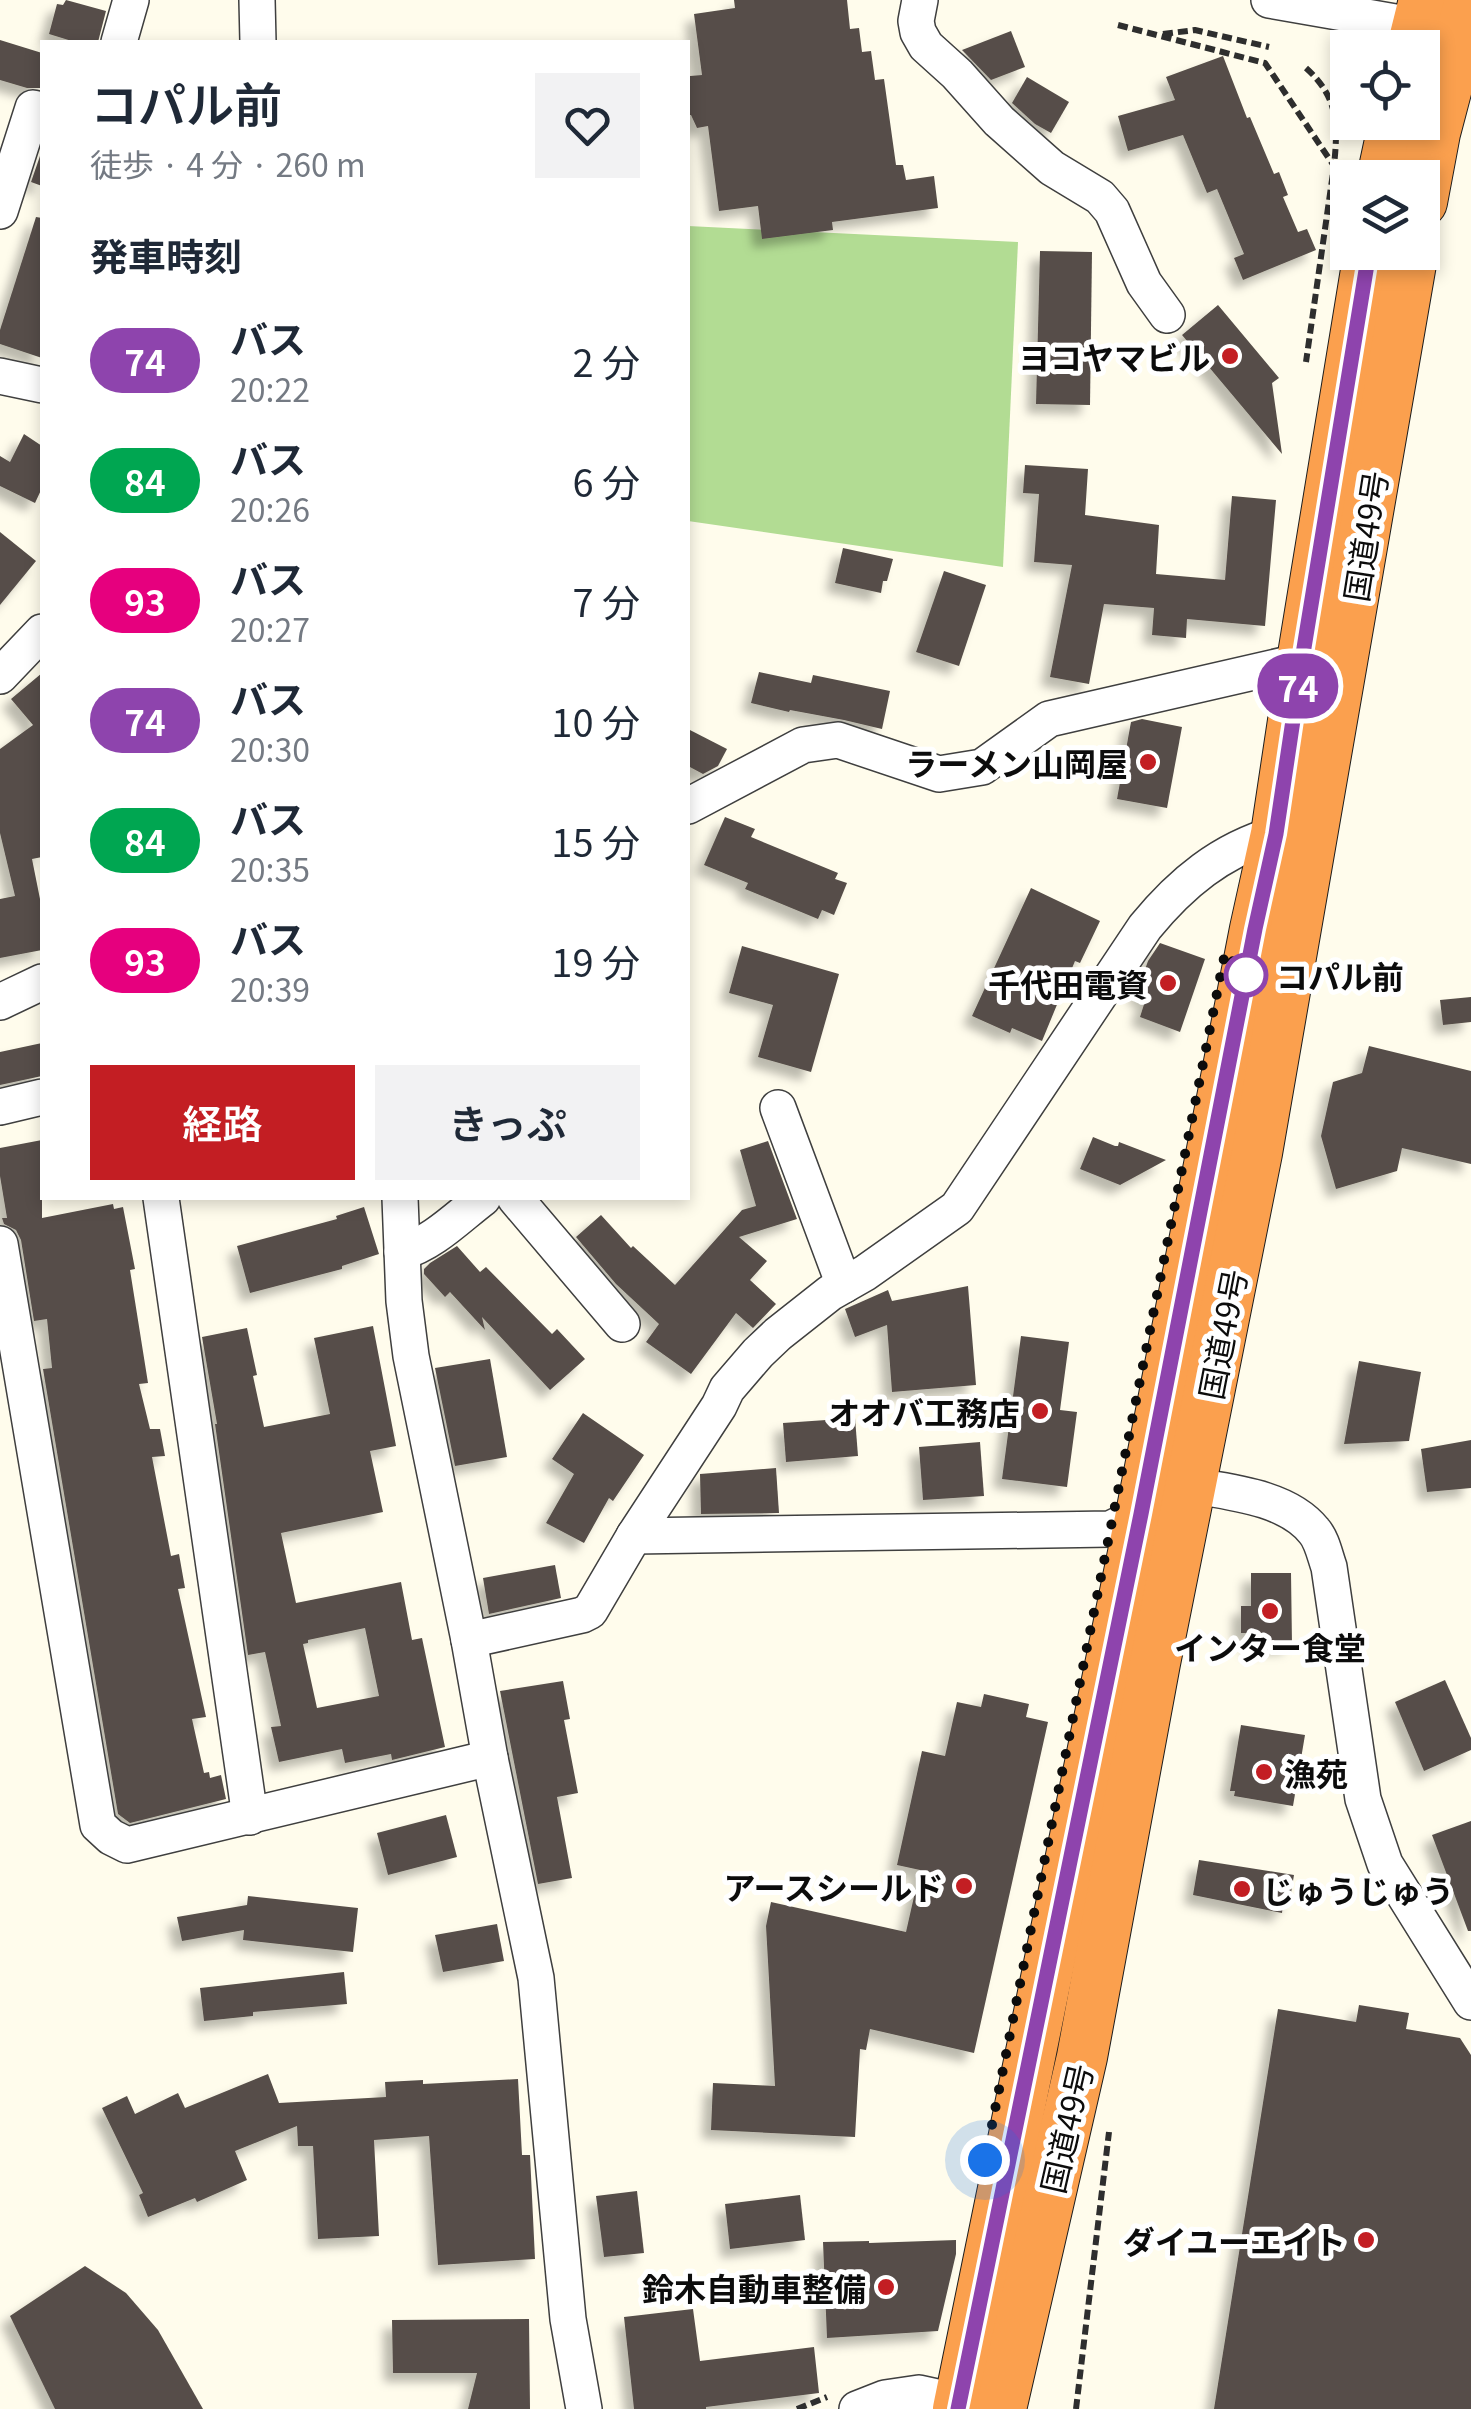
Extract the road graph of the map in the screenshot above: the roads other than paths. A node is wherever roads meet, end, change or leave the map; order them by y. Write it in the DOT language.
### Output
graph roads {
  1 [pos="131,0"];
  2 [pos="257,0"];
  3 [pos="920,0"];
  4 [pos="1269,0"];
  5 [pos="1443,24"];
  6 [pos="120,40"];
  7 [pos="258,40"];
  8 [pos="40,110"];
  9 [pos="1430,160"];
  10 [pos="0,211"];
  11 [pos="1366,270"];
  12 [pos="1410,270"];
  13 [pos="1166,315"];
  14 [pos="0,376"];
  15 [pos="40,385"];
  16 [pos="40,634"];
  17 [pos="1302,660"];
  18 [pos="0,676"];
  19 [pos="690,805"];
  20 [pos="1276,834"];
  21 [pos="40,983"];
  22 [pos="0,1002"];
  23 [pos="40,1098"];
  24 [pos="0,1107"];
  25 [pos="778,1108"];
  26 [pos="161,1200"];
  27 [pos="400,1200"];
  28 [pos="479,1200"];
  29 [pos="517,1200"];
  30 [pos="0,1244"];
  31 [pos="402,1252"];
  32 [pos="844,1286"];
  33 [pos="622,1324"];
  34 [pos="1189,1485"];
  35 [pos="1141,1514"];
  36 [pos="634,1536"];
  37 [pos="469,1640"];
  38 [pos="490,1758"];
  39 [pos="250,1817"];
  40 [pos="1471,2002"];
  41 [pos="1082,2058"];
  42 [pos="846,2402"];
  43 [pos="969,2407"];
  44 [pos="584,2409"];
  45 [pos="1034,2409"];
  1 -- 6 [label="street"];
  2 -- 7 [label="street"];
  3 -- 13 [label="street"];
  4 -- 5 [label="street"];
  5 -- 9 [label="highway"];
  8 -- 10 [label="street"];
  11 -- 17 [label="highway, 国道49号"];
  12 -- 34 [label="highway, 国道49号"];
  14 -- 15 [label="street"];
  16 -- 18 [label="street"];
  17 -- 19 [label="street"];
  17 -- 20 [label="highway, 国道49号"];
  20 -- 32 [label="street"];
  20 -- 35 [label="highway, 国道49号"];
  21 -- 22 [label="street"];
  23 -- 24 [label="street"];
  25 -- 32 [label="street"];
  26 -- 39 [label="street"];
  27 -- 31 [label="street"];
  28 -- 31 [label="street"];
  29 -- 33 [label="street"];
  30 -- 39 [label="street"];
  31 -- 37 [label="street"];
  32 -- 36 [label="street"];
  34 -- 35 [label="street"];
  34 -- 40 [label="street"];
  34 -- 41 [label="highway, 国道49号"];
  35 -- 36 [label="street"];
  35 -- 43 [label="highway, 国道49号"];
  36 -- 37 [label="street"];
  37 -- 38 [label="street"];
  38 -- 39 [label="street"];
  38 -- 44 [label="street"];
  41 -- 43 [label="highway, 国道49号"];
  41 -- 45 [label="highway"];
  42 -- 43 [label="street"];
}
